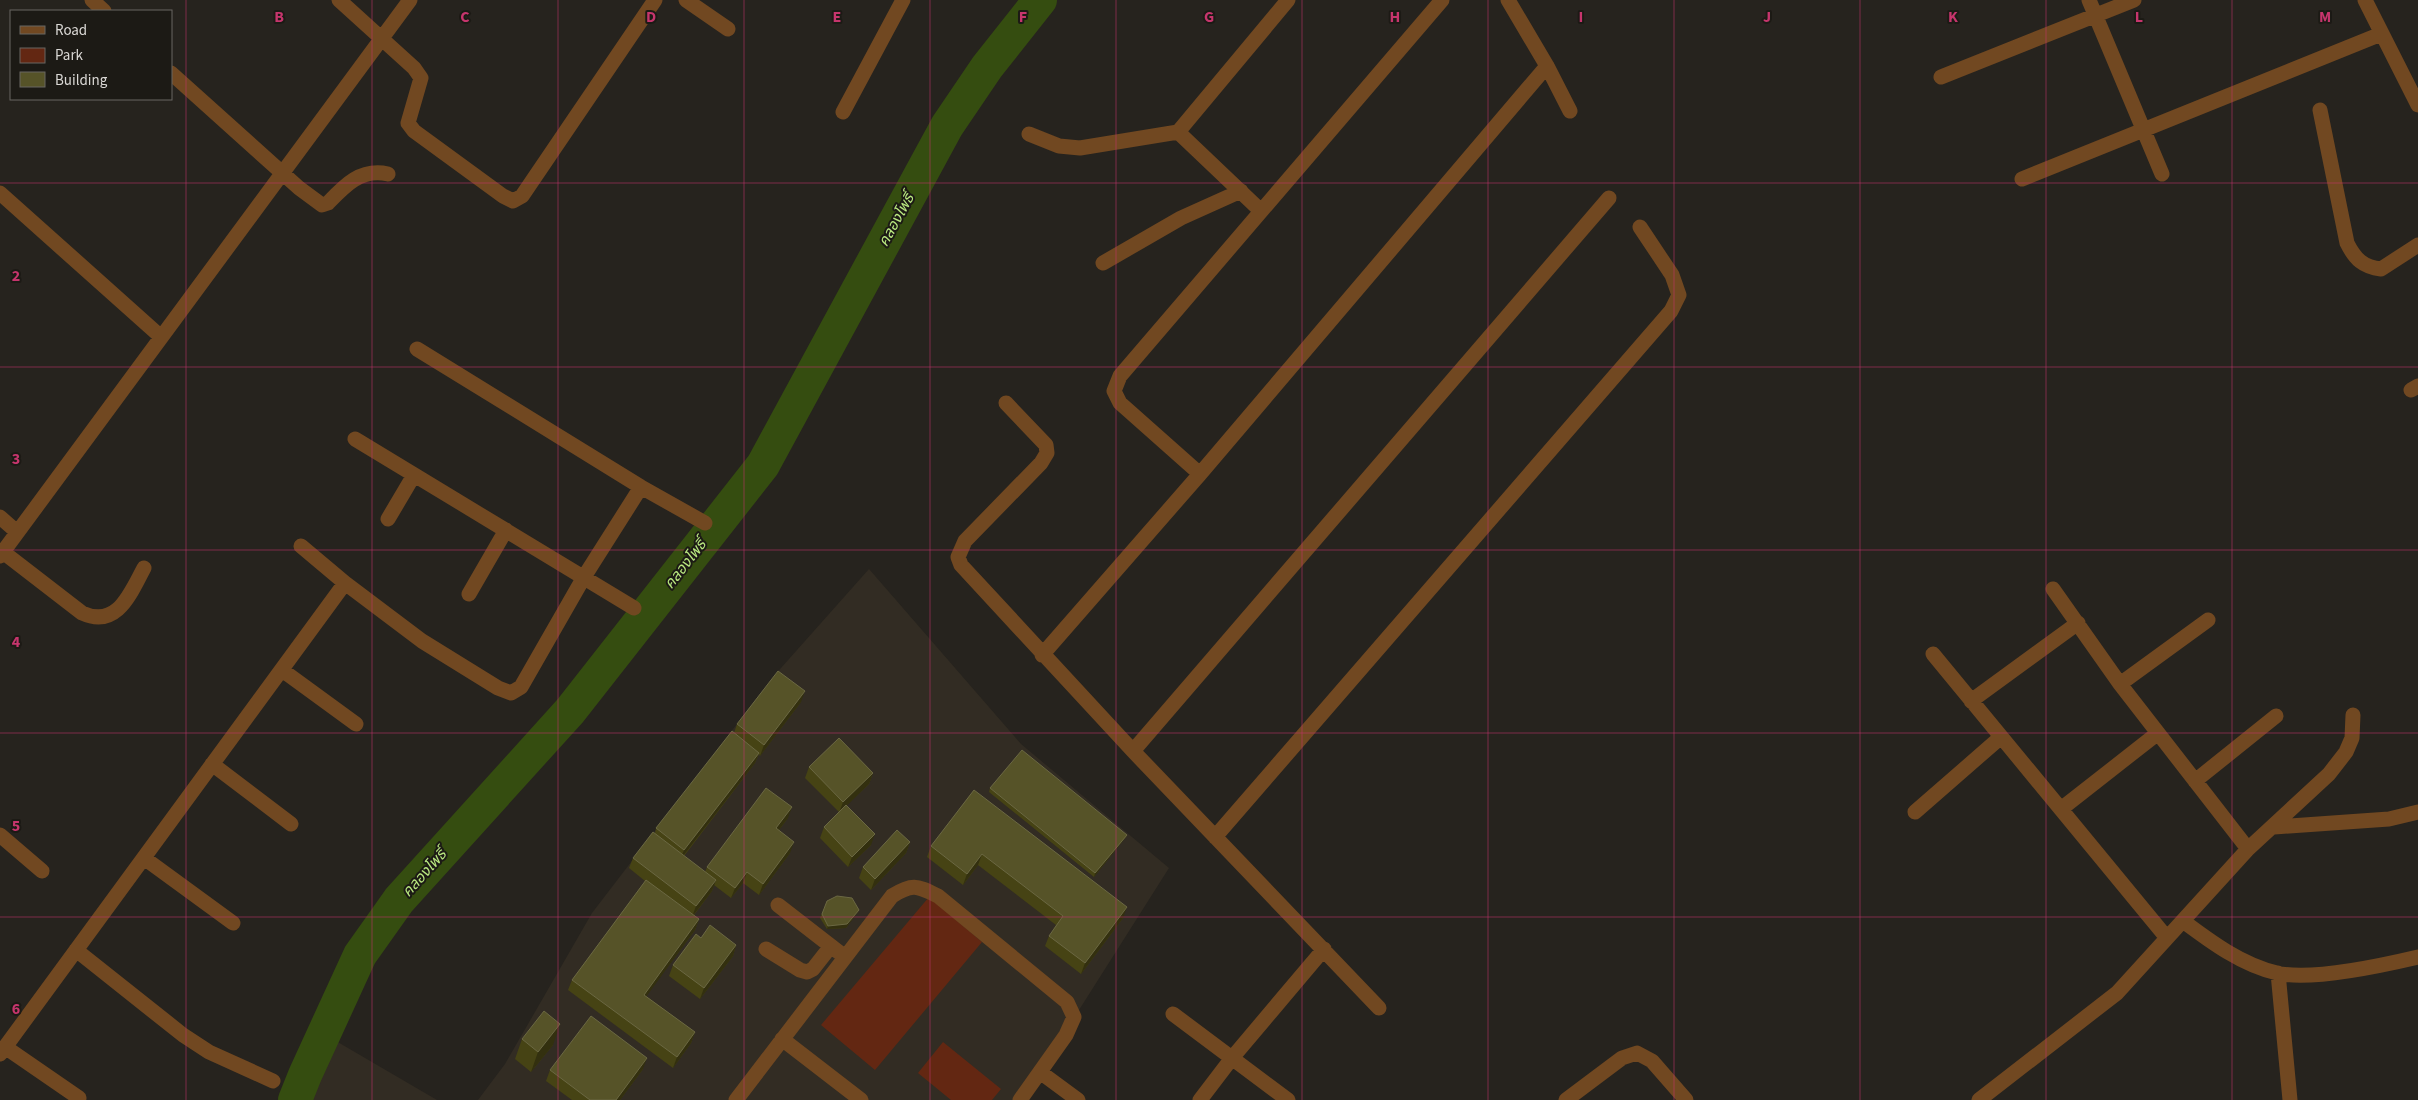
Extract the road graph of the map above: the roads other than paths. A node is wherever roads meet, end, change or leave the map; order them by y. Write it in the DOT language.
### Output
graph roads {
  1 [pos="92,0"];
  2 [pos="340,0"];
  3 [pos="410,0"];
  4 [pos="655,0"];
  5 [pos="686,0"];
  6 [pos="903,0"];
  7 [pos="1288,0"];
  8 [pos="1442,0"];
  9 [pos="1508,0"];
  10 [pos="2089,0"];
  11 [pos="2134,0"];
  12 [pos="2365,0"];
  13 [pos="103,10"];
  14 [pos="2096,15"];
  15 [pos="728,29"];
  16 [pos="2381,34"];
  17 [pos="382,39"];
  18 [pos="1547,66"];
  19 [pos="172,73"];
  20 [pos="1941,77"];
  21 [pos="2418,106"];
  22 [pos="1570,110"];
  23 [pos="2320,110"];
  24 [pos="843,112"];
  25 [pos="2143,129"];
  26 [pos="1178,132"];
  27 [pos="1029,134"];
  28 [pos="282,174"];
  29 [pos="388,174"];
  30 [pos="2162,174"];
  31 [pos="2022,179"];
  32 [pos="1240,191"];
  33 [pos="1,196"];
  34 [pos="1609,198"];
  35 [pos="1261,211"];
  36 [pos="1640,227"];
  37 [pos="2418,245"];
  38 [pos="1103,264"];
  39 [pos="160,336"];
  40 [pos="417,349"];
  41 [pos="1006,403"];
  42 [pos="355,439"];
  43 [pos="1200,474"];
  44 [pos="414,475"];
  45 [pos="640,487"];
  46 [pos="0,517"];
  47 [pos="388,519"];
  48 [pos="705,523"];
  49 [pos="506,530"];
  50 [pos="17,532"];
  51 [pos="301,546"];
  52 [pos="2,554"];
  53 [pos="144,568"];
  54 [pos="584,578"];
  55 [pos="345,583"];
  56 [pos="2053,589"];
  57 [pos="469,594"];
  58 [pos="634,608"];
  59 [pos="2208,620"];
  60 [pos="2078,623"];
  61 [pos="1933,654"];
  62 [pos="1042,655"];
  63 [pos="282,670"];
  64 [pos="2120,684"];
  65 [pos="1972,701"];
  66 [pos="2353,715"];
  67 [pos="2276,716"];
  68 [pos="356,724"];
  69 [pos="2158,733"];
  70 [pos="2001,737"];
  71 [pos="1133,751"];
  72 [pos="212,764"];
  73 [pos="2195,781"];
  74 [pos="2060,809"];
  75 [pos="1915,812"];
  76 [pos="2418,812"];
  77 [pos="291,824"];
  78 [pos="2274,827"];
  79 [pos="0,835"];
  80 [pos="1215,837"];
  81 [pos="2248,850"];
  82 [pos="144,858"];
  83 [pos="42,871"];
  84 [pos="778,905"];
  85 [pos="2183,921"];
  86 [pos="233,923"];
  87 [pos="2168,938"];
  88 [pos="831,946"];
  89 [pos="766,948"];
  90 [pos="1324,949"];
  91 [pos="76,950"];
  92 [pos="845,957"];
  93 [pos="2418,957"];
  94 [pos="2278,974"];
  95 [pos="1379,1008"];
  96 [pos="1173,1014"];
  97 [pos="782,1039"];
  98 [pos="3,1050"];
  99 [pos="1232,1058"];
  100 [pos="1040,1072"];
  101 [pos="273,1081"];
  102 [pos="79,1098"];
  103 [pos="736,1100"];
  104 [pos="861,1100"];
  105 [pos="1020,1100"];
  106 [pos="1078,1100"];
  107 [pos="1200,1100"];
  108 [pos="1288,1100"];
  109 [pos="1566,1100"];
  110 [pos="1686,1100"];
  111 [pos="1979,1100"];
  112 [pos="2290,1100"];
  1 -- 13 [label="street"];
  2 -- 17 [label="street"];
  3 -- 17 [label="street"];
  4 -- 17 [label="street"];
  5 -- 15 [label="street"];
  6 -- 24 [label="street"];
  7 -- 26 [label="street"];
  8 -- 35 [label="street"];
  9 -- 18 [label="street"];
  10 -- 14 [label="street"];
  11 -- 14 [label="street"];
  12 -- 16 [label="street"];
  14 -- 20 [label="street"];
  14 -- 25 [label="street"];
  16 -- 21 [label="street"];
  16 -- 25 [label="street"];
  17 -- 28 [label="street"];
  18 -- 22 [label="street"];
  18 -- 43 [label="street"];
  19 -- 28 [label="street"];
  23 -- 37 [label="street"];
  25 -- 30 [label="street"];
  25 -- 31 [label="street"];
  26 -- 27 [label="street"];
  26 -- 32 [label="street"];
  28 -- 29 [label="street"];
  28 -- 39 [label="street"];
  32 -- 35 [label="street"];
  32 -- 38 [label="street"];
  33 -- 39 [label="street"];
  34 -- 71 [label="street"];
  35 -- 43 [label="street"];
  36 -- 80 [label="street"];
  39 -- 50 [label="street"];
  40 -- 45 [label="street"];
  41 -- 62 [label="street"];
  42 -- 44 [label="street"];
  43 -- 62 [label="street"];
  44 -- 47 [label="street"];
  44 -- 49 [label="street"];
  45 -- 48 [label="street"];
  45 -- 54 [label="street"];
  46 -- 50 [label="street"];
  49 -- 54 [label="street"];
  49 -- 57 [label="street"];
  50 -- 52 [label="street"];
  51 -- 55 [label="street"];
  52 -- 53 [label="street"];
  54 -- 55 [label="street"];
  54 -- 58 [label="street"];
  55 -- 63 [label="street"];
  56 -- 60 [label="street"];
  59 -- 64 [label="street"];
  60 -- 64 [label="street"];
  60 -- 65 [label="street"];
  61 -- 65 [label="street"];
  62 -- 71 [label="street"];
  63 -- 68 [label="street"];
  63 -- 72 [label="street"];
  64 -- 69 [label="street"];
  65 -- 70 [label="street"];
  66 -- 78 [label="street"];
  67 -- 73 [label="street"];
  69 -- 73 [label="street"];
  69 -- 74 [label="street"];
  70 -- 74 [label="street"];
  70 -- 75 [label="street"];
  71 -- 80 [label="street"];
  72 -- 77 [label="street"];
  72 -- 82 [label="street"];
  73 -- 81 [label="street"];
  74 -- 87 [label="street"];
  76 -- 78 [label="street"];
  78 -- 81 [label="street"];
  79 -- 83 [label="street"];
  80 -- 90 [label="street"];
  81 -- 85 [label="street"];
  82 -- 86 [label="street"];
  82 -- 91 [label="street"];
  84 -- 88 [label="street"];
  85 -- 87 [label="street"];
  85 -- 94 [label="street"];
  87 -- 111 [label="street"];
  88 -- 89 [label="street"];
  88 -- 92 [label="street"];
  90 -- 95 [label="street"];
  90 -- 99 [label="street"];
  91 -- 98 [label="street"];
  91 -- 101 [label="street"];
  92 -- 97 [label="street"];
  92 -- 100 [label="street"];
  93 -- 94 [label="street"];
  94 -- 112 [label="street"];
  96 -- 99 [label="street"];
  97 -- 103 [label="street"];
  97 -- 104 [label="street"];
  98 -- 102 [label="street"];
  99 -- 107 [label="street"];
  99 -- 108 [label="street"];
  100 -- 105 [label="street"];
  100 -- 106 [label="street"];
  109 -- 110 [label="street"];
}
